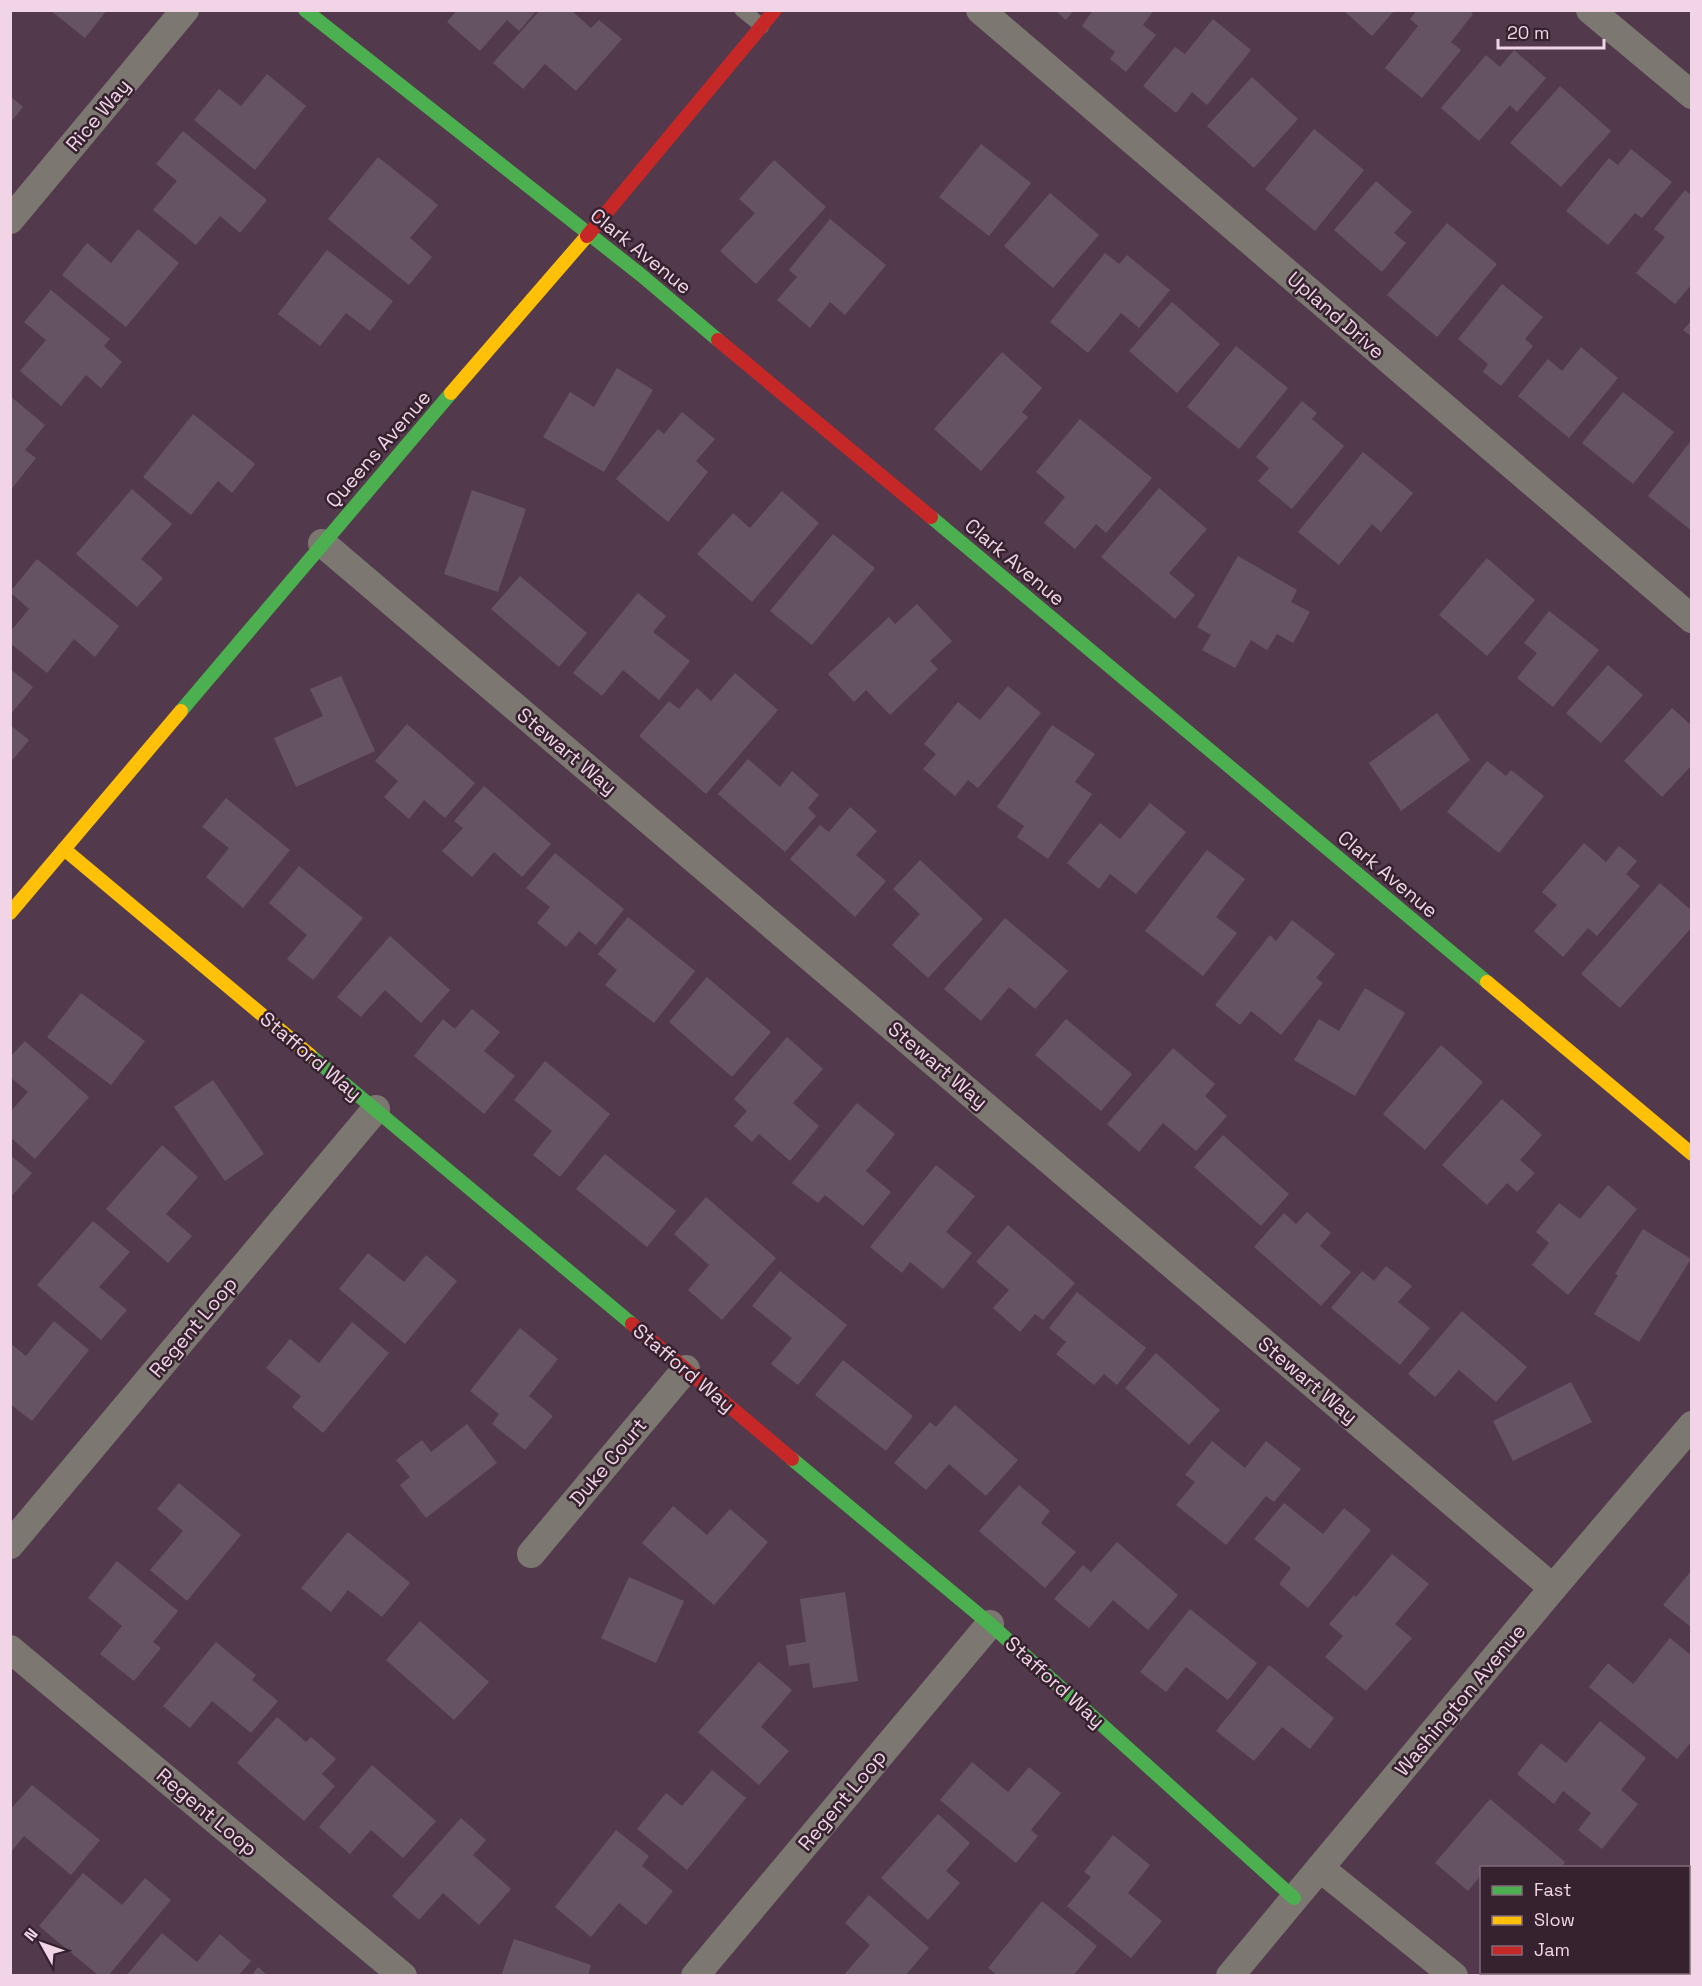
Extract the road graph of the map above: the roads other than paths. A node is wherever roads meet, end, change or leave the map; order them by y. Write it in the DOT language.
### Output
graph roads {
  1 [pos="185,10"];
  2 [pos="305,10"];
  3 [pos="742,10"];
  4 [pos="775,10"];
  5 [pos="980,10"];
  6 [pos="1590,10"];
  7 [pos="762,26"];
  8 [pos="1692,95"];
  9 [pos="10,220"];
  10 [pos="589,232"];
  11 [pos="322,543"];
  12 [pos="1692,619"];
  13 [pos="64,849"];
  14 [pos="10,913"];
  15 [pos="376,1109"];
  16 [pos="1692,1154"];
  17 [pos="686,1369"];
  18 [pos="1692,1425"];
  19 [pos="10,1545"];
  20 [pos="531,1554"];
  21 [pos="1553,1588"];
  22 [pos="990,1624"];
  23 [pos="10,1649"];
  24 [pos="1320,1868"];
  25 [pos="1294,1898"];
  26 [pos="403,1976"];
  27 [pos="695,1976"];
  28 [pos="1230,1976"];
  29 [pos="1454,1976"];
  1 -- 9 [label="street, Rice Way"];
  2 -- 10 [label="street, Clark Avenue"];
  3 -- 7 [label="lane"];
  4 -- 7 [label="street, Queens Avenue"];
  5 -- 12 [label="street, Upland Drive"];
  6 -- 8 [label="street"];
  7 -- 10 [label="street, Queens Avenue"];
  10 -- 11 [label="street, Queens Avenue"];
  10 -- 16 [label="street, Clark Avenue"];
  11 -- 13 [label="street, Queens Avenue"];
  11 -- 21 [label="street, Stewart Way"];
  13 -- 14 [label="street, Queens Avenue"];
  13 -- 15 [label="street, Stafford Way"];
  15 -- 17 [label="street, Stafford Way"];
  15 -- 19 [label="street, Regent Loop"];
  17 -- 20 [label="street, Duke Court"];
  17 -- 22 [label="street, Stafford Way"];
  18 -- 21 [label="street, Washington Avenue"];
  21 -- 24 [label="street, Washington Avenue"];
  22 -- 25 [label="street, Stafford Way"];
  22 -- 27 [label="street, Regent Loop"];
  23 -- 26 [label="street, Regent Loop"];
  24 -- 25 [label="street, Washington Avenue"];
  24 -- 29 [label="street"];
  25 -- 28 [label="street, Washington Avenue"];
}
